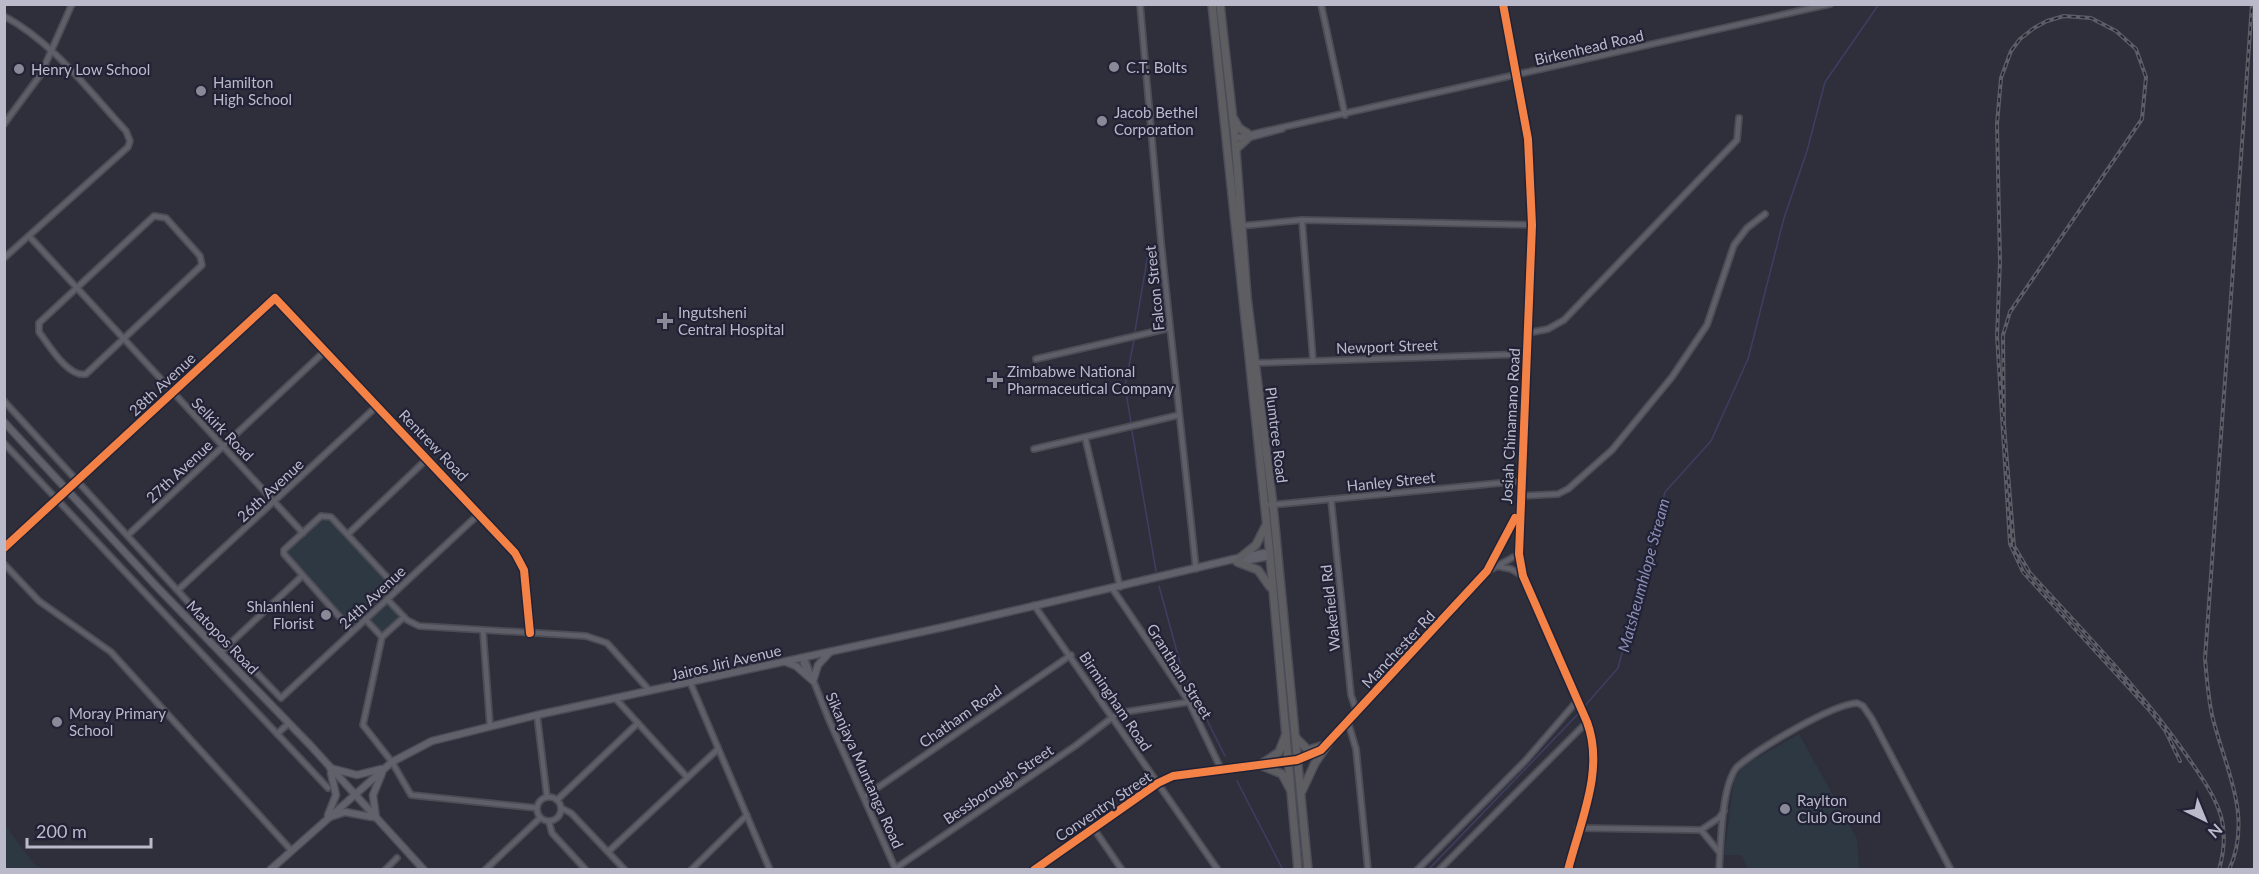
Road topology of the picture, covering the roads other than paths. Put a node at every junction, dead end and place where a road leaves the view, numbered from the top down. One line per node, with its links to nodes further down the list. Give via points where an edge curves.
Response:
1 (72, 4): 9 (street)
2 (1140, 4): 28 (street, Falcon Street)
3 (1212, 4): 15 (highway, Plumtree Road)
4 (1220, 4): 12 (highway, Plumtree Road)
5 (1321, 4): 11 (street)
6 (1503, 4): 10 (street, Josiah Chinamano Road)
7 (1830, 4): 10 (street, Birkenhead Road)
8 (4, 16): 9 (street)
9 (53, 50): 14 (street, via 36,82); 24 (street, via 130,139 128,147)
10 (1518, 75): 11 (street, Birkenhead Road); 22 (street, Josiah Chinamano Road, via 1528,139)
11 (1345, 115): 16 (street, Birkenhead Road)
12 (1233, 117): 16 (highway); 17 (highway, Plumtree Road)
13 (1739, 118): 29 (street, via 1737,140 1564,320 1548,329)
14 (4, 124)
15 (1224, 126): 17 (highway); 19 (highway, Plumtree Road)
16 (1248, 135): 17 (street, Birkenhead Road); 18 (highway)
17 (1235, 138): 18 (highway, Plumtree Road); 19 (highway)
18 (1236, 149): 23 (highway, Plumtree Road)
19 (1227, 153): 23 (highway, Plumtree Road)
20 (1765, 214): 49 (street, via 1734,244 1707,325 1632,427 1568,489 1558,494)
21 (1302, 220): 22 (street); 23 (street); 34 (street)
22 (1532, 225): 29 (street, Josiah Chinamano Road)
23 (1239, 226): 35 (highway, Plumtree Road)
24 (29, 236): 25 (street); 26 (street, Selkirk Road)
25 (4, 258)
26 (75, 287): 30 (street, Selkirk Road); 30 (street, via 41,320 38,330 71,370 78,375 86,374); 30 (street, via 154,216 163,216 200,256 200,268)
27 (275, 298): 31 (street, Rentrew Road); 36 (street, 28th Avenue)
28 (1170, 328): 33 (street); 39 (street, Falcon Street)
29 (1528, 333): 32 (street, Josiah Chinamano Road)
30 (123, 340): 36 (street, Selkirk Road)
31 (325, 351): 38 (street, Rentrew Road); 43 (street, 27th Avenue)
32 (1527, 354): 34 (street, Newport Street); 47 (street, Josiah Chinamano Road)
33 (1036, 359)
34 (1313, 360): 35 (street, Newport Street)
35 (1251, 363): 53 (highway, Plumtree Road)
36 (172, 393): 43 (street, Selkirk Road); 46 (street, 28th Avenue)
37 (4, 401): 46 (street)
38 (377, 406): 45 (street, Rentrew Road); 52 (street, 26th Avenue)
39 (1179, 415): 41 (street); 68 (street, Falcon Street)
40 (4, 422): 48 (main road, Matopos Road)
41 (1085, 437): 44 (street); 72 (street)
42 (4, 443): 51 (street)
43 (223, 446): 52 (street, Selkirk Road); 59 (street, 27th Avenue)
44 (1034, 448)
45 (427, 459): 54 (street, Rentrew Road); 58 (street)
46 (79, 480): 48 (street, 28th Avenue); 59 (street)
47 (1521, 481): 49 (street, Josiah Chinamano Road); 50 (street, Hanley Street)
48 (68, 491): 51 (street, 28th Avenue); 86 (main road, Matopos Road)
49 (1520, 496): 55 (street, Josiah Chinamano Road)
50 (1331, 499): 53 (street, Hanley Street); 96 (street, Wakefield Rd, via 1351,695)
51 (57, 500): 61 (street, 28th Avenue); 105 (street)
52 (274, 502): 57 (street, Selkirk Road); 74 (street, 26th Avenue)
53 (1269, 506): 56 (highway, Plumtree Road); 60 (highway, Plumtree Road)
54 (480, 513): 73 (street, 24th Avenue); 82 (street, Rentrew Road, via 522,564)
55 (1518, 513): 62 (street, Josiah Chinamano Road); 69 (street)
56 (1266, 521): 63 (highway, Plumtree Road); 64 (highway, via 1256,545)
57 (303, 533): 58 (street, via 323,515 331,517); 71 (street, via 284,553)
58 (348, 534): 73 (street)
59 (129, 535): 74 (street)
60 (1276, 542): 63 (highway); 67 (highway, Plumtree Road)
61 (5, 545)
62 (1518, 554): 66 (street); 70 (street, Josiah Chinamano Road)
63 (1270, 556): 64 (main road, via 1264,553); 67 (highway); 75 (highway, Plumtree Road)
64 (1239, 560): 68 (main road, Jairos Jiri Avenue); 75 (highway, via 1257,570)
65 (4, 564): 135 (street, via 39,601 111,652)
66 (1496, 566): 69 (street); 70 (street)
67 (1278, 567): 106 (highway, Plumtree Road)
68 (1196, 569): 72 (main road, Jairos Jiri Avenue)
69 (1487, 572): 96 (street, Manchester Rd)
70 (1522, 576): 95 (street, Josiah Chinamano Road)
71 (302, 577): 80 (street); 84 (street)
72 (1116, 587): 77 (main road, Jairos Jiri Avenue); 94 (street, Grantham Street)
73 (398, 589): 76 (street, 24th Avenue)
74 (178, 590): 84 (street)
75 (1273, 592): 104 (highway, Plumtree Road)
76 (387, 599): 78 (street); 79 (street, 24th Avenue)
77 (1034, 605): 85 (main road, Jairos Jiri Avenue); 87 (street, Birmingham Road)
78 (404, 617): 81 (street, via 419,626); 83 (street)
79 (365, 619): 80 (street, 24th Avenue); 83 (street)
80 (352, 631): 84 (street, 24th Avenue, via 281,698)
81 (483, 631): 82 (street); 103 (street)
82 (530, 633): 92 (street, via 601,640)
83 (382, 637): 110 (street, via 363,725)
84 (229, 644): 86 (street)
85 (832, 650): 88 (main road, Jairos Jiri Avenue); 90 (main road, via 818,665)
86 (221, 652): 101 (main road, Matopos Road)
87 (1071, 655): 98 (street, Birmingham Road); 122 (street, Chatham Road)
88 (804, 657): 89 (main road, Jairos Jiri Avenue); 90 (street, Sikanjaya Muntanga Road)
89 (782, 661): 90 (main road, via 796,666); 91 (main road, Jairos Jiri Avenue)
90 (813, 681): 122 (street, Sikanjaya Muntanga Road)
91 (690, 682): 92 (main road, Jairos Jiri Avenue); 108 (street)
92 (650, 691): 93 (main road, Jairos Jiri Avenue)
93 (615, 698): 97 (main road, Jairos Jiri Avenue); 102 (street)
94 (1189, 702): 98 (street); 114 (street, Grantham Street)
95 (1578, 702): 100 (street, Josiah Chinamano Road); 154 (street)
96 (1357, 713): 99 (street, Manchester Rd)
97 (537, 715): 103 (main road, Jairos Jiri Avenue); 121 (street)
98 (1112, 717): 116 (street, Birmingham Road); 140 (street, Bessborough Street)
99 (1348, 722): 107 (street, Manchester Rd); 153 (street, via 1356,749)
100 (1587, 722): 132 (street, Josiah Chinamano Road, via 1595,758); 155 (street)
101 (289, 723): 105 (street); 112 (main road, Matopos Road)
102 (638, 723): 115 (street); 123 (street)
103 (490, 726): 110 (main road, Jairos Jiri Avenue, via 432,741)
104 (1287, 731): 109 (highway, Plumtree Road); 111 (highway, via 1279,752)
105 (277, 734): 117 (street)
106 (1296, 738): 107 (highway, via 1308,750); 109 (highway, Plumtree Road)
107 (1328, 744): 109 (street, Manchester Rd); 120 (highway)
108 (717, 750): 115 (street); 127 (street)
109 (1294, 761): 111 (street, Conventry Street); 119 (highway, Plumtree Road); 120 (highway, Plumtree Road)
110 (392, 762): 113 (main road, Jairos Jiri Avenue); 124 (street, via 414,797)
111 (1260, 765): 114 (street, Conventry Street); 119 (highway, via 1282,774)
112 (329, 768): 113 (main road, via 357,775); 118 (main road, Matopos Road); 128 (main road, via 336,795)
113 (384, 768): 118 (main road, Jairos Jiri Avenue); 129 (main road, via 373,795)
114 (1221, 769): 116 (street, Conventry Street)
115 (687, 777): 136 (street)
116 (1158, 783): 133 (street, Conventry Street); 151 (street, Birmingham Road)
117 (328, 788)
118 (353, 794): 128 (main road, Jairos Jiri Avenue); 129 (main road, Matopos Road)
119 (1292, 794): 139 (highway, Plumtree Road)
120 (1300, 796): 152 (highway, Plumtree Road)
121 (547, 797): 123 (street); 124 (street, via 540,800)
122 (864, 797): 140 (street, Sikanjaya Muntanga Road)
123 (557, 800): 125 (street)
124 (537, 808): 130 (street)
125 (561, 808): 131 (street, via 558,818); 136 (street, via 571,813)
126 (1725, 808): 134 (street, via 1719,818); 137 (street); 158 (street, via 1731,776 1743,761 1840,707 1861,705)
127 (747, 815): 147 (street); 148 (street)
128 (327, 818): 129 (main road, via 345,812); 135 (main road, Jairos Jiri Avenue)
129 (376, 818): 143 (main road, Matopos Road)
130 (540, 818): 131 (street); 144 (street)
131 (549, 822): 145 (street, via 552,833)
132 (1578, 828): 134 (street); 156 (street, Josiah Chinamano Road)
133 (1094, 829): 149 (street, Conventry Street); 150 (street)
134 (1701, 830): 137 (street)
135 (291, 850): 141 (main road, Jairos Jiri Avenue)
136 (608, 852): 146 (street)
137 (1720, 853): 157 (street)
138 (397, 858): 142 (street)
139 (1299, 867)
140 (896, 869)
141 (270, 870)
142 (385, 870)
143 (424, 870)
144 (485, 870)
145 (586, 870)
146 (625, 870)
147 (691, 870)
148 (770, 870)
149 (1034, 870)
150 (1122, 870)
151 (1218, 870)
152 (1308, 870)
153 (1368, 870)
154 (1417, 870)
155 (1439, 870)
156 (1568, 870)
157 (1719, 870)
158 (1951, 870)

